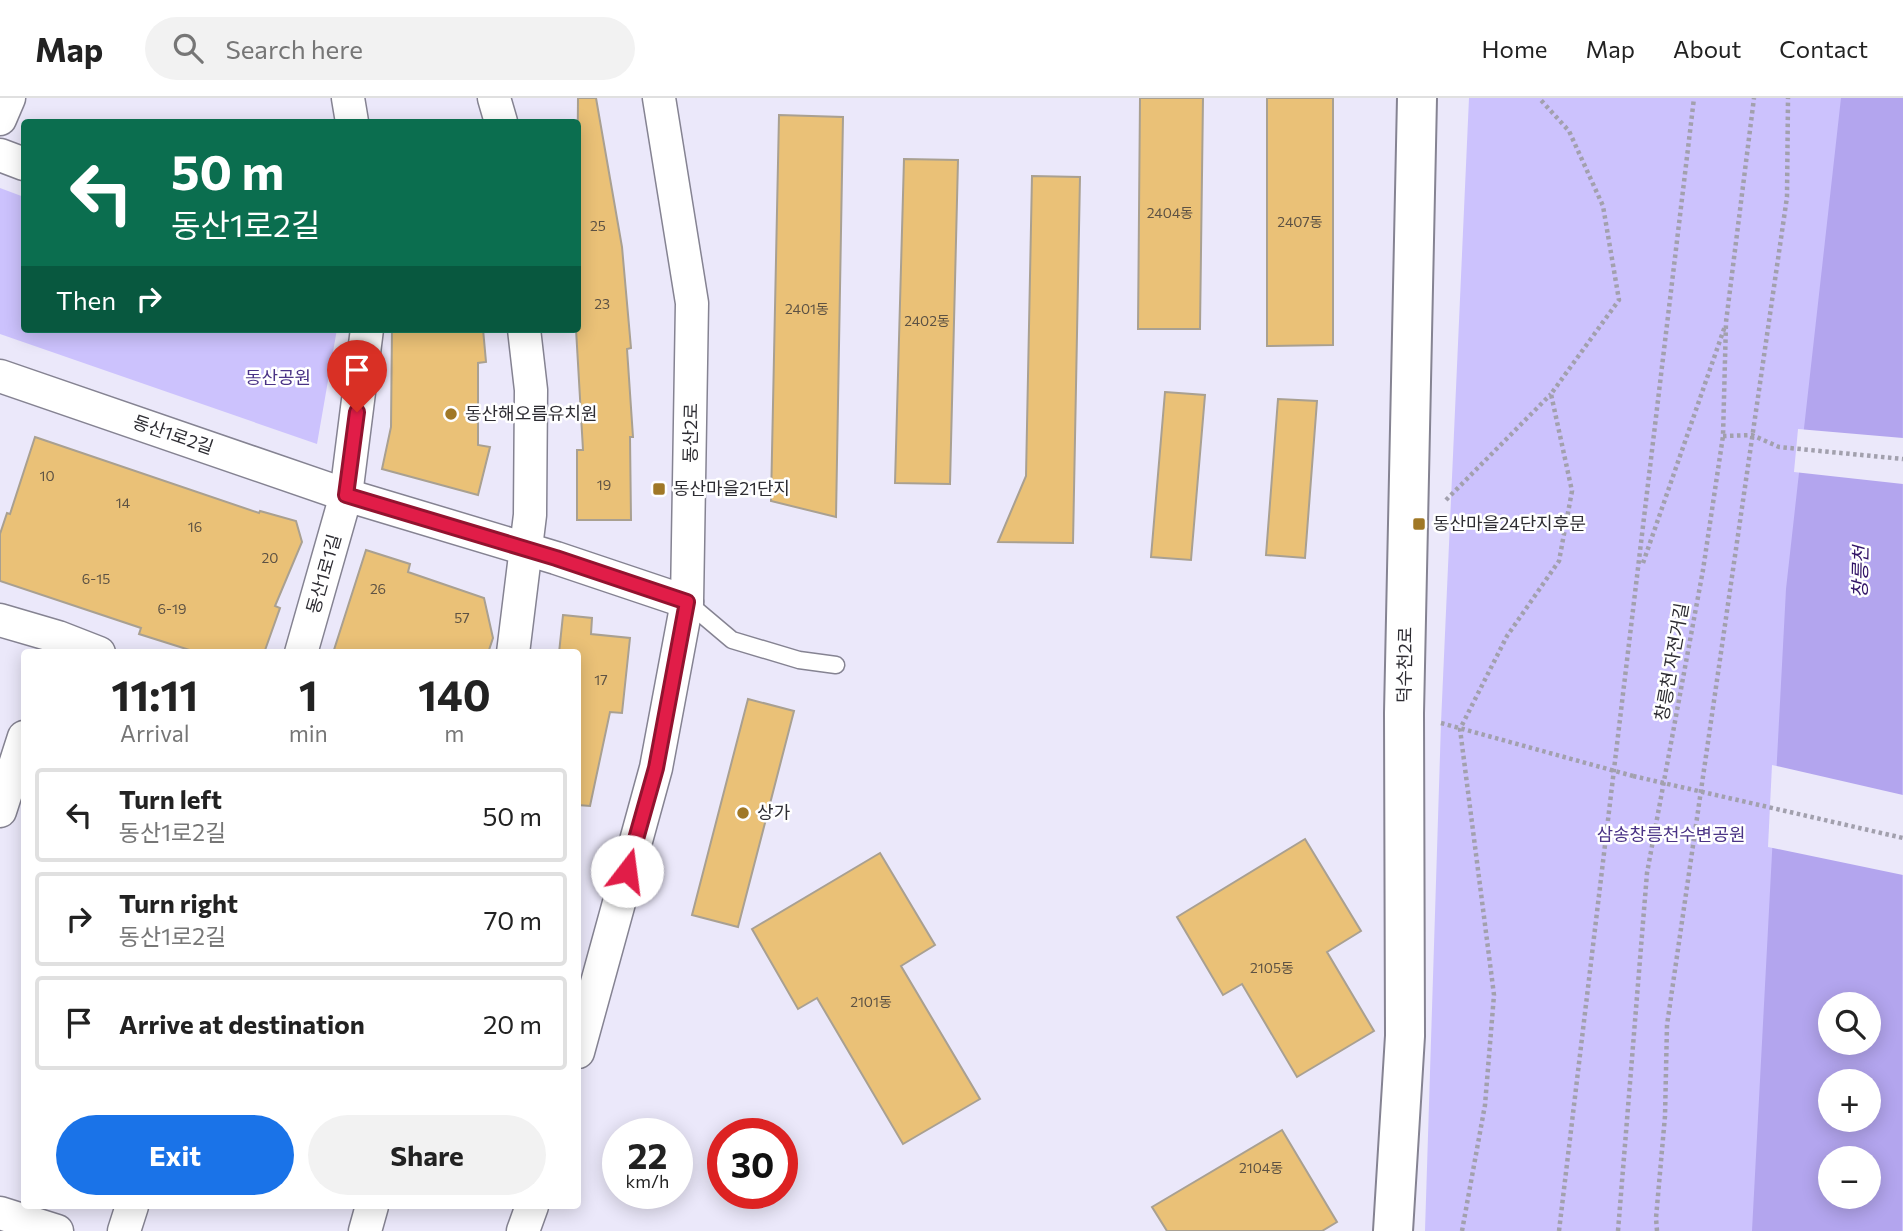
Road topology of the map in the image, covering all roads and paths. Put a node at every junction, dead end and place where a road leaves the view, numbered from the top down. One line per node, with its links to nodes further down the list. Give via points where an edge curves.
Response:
1 (9, 98): 10 (street)
2 (348, 98): 11 (street)
3 (494, 98): 12 (street)
4 (659, 98): 27 (street, 동산2로, via 692,303)
5 (1417, 98): 49 (street, 덕수천2로, via 1404,713 1405,1036)
6 (1539, 98): 19 (path, via 1569,131 1603,206 1619,300)
7 (1694, 98): 26 (path)
8 (1754, 98): 15 (path, 창릉천 자전거길)
9 (1788, 98): 20 (path, via 1787,197)
10 (0, 119)
11 (352, 119)
12 (500, 119)
13 (0, 155): 14 (street)
14 (21, 163)
15 (1726, 322): 21 (path, 창릉천 자전거길); 26 (path)
16 (366, 333): 23 (street)
17 (524, 333): 25 (street, via 531,390 530,515)
18 (0, 376): 23 (street, 동산1로2길)
19 (1552, 394): 24 (path); 35 (path, via 1572,491 1559,561 1507,636)
20 (1752, 435): 21 (path); 22 (path, via 1779,447); 53 (path, via 1667,1025)
21 (1723, 436): 52 (path, 창릉천 자전거길, via 1647,873)
22 (1903, 459)
23 (346, 495): 25 (street, 동산1로2길); 31 (street, 동산1로1길)
24 (1437, 508)
25 (524, 549): 27 (street, 동산1로2길); 32 (street)
26 (1640, 572): 37 (path)
27 (687, 602): 33 (lane, via 732,640 799,660); 40 (street, 동산2로, via 656,768)
28 (0, 620): 29 (street)
29 (55, 645): 30 (street)
30 (77, 649)
31 (302, 649)
32 (513, 649)
33 (836, 665)
34 (1429, 720): 35 (path)
35 (1460, 729): 37 (path); 50 (path, via 1493,995 1485,1105)
36 (21, 746): 38 (street)
37 (1613, 769): 39 (path, bridge); 51 (path)
38 (0, 811)
39 (1903, 838)
40 (581, 1041)
41 (131, 1209): 46 (street)
42 (371, 1209): 47 (street)
43 (531, 1209): 48 (street)
44 (0, 1213): 45 (street)
45 (57, 1231)
46 (124, 1231)
47 (365, 1231)
48 (523, 1231)
49 (1393, 1231)
50 (1462, 1231)
51 (1559, 1231)
52 (1618, 1231)
53 (1657, 1231)

